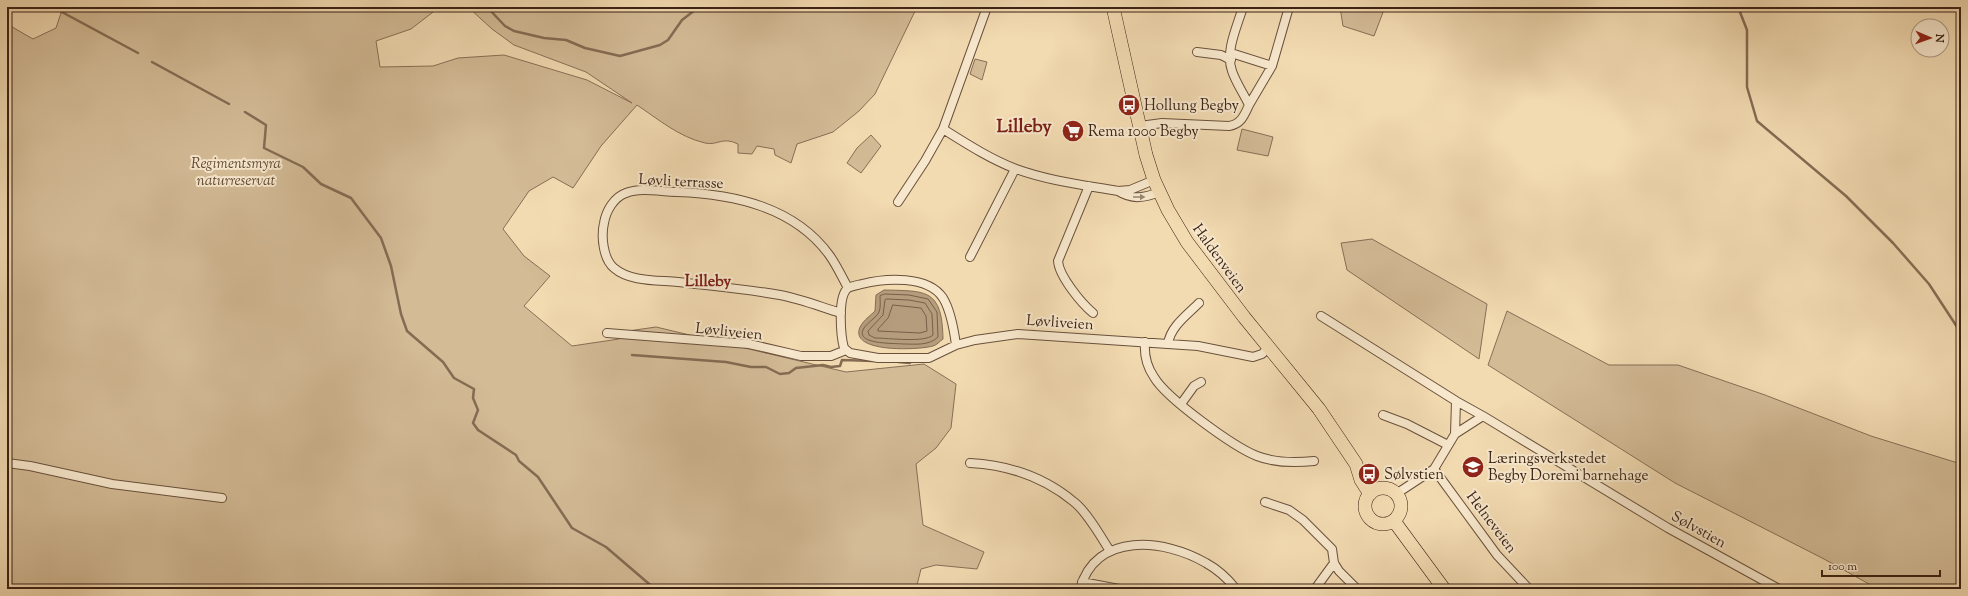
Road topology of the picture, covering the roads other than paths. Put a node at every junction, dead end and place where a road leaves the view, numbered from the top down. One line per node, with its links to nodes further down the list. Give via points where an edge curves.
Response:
1 (987, 7): 10 (street)
2 (1114, 7): 9 (main road, Haldenveien)
3 (1242, 7): 6 (street, via 1231,43)
4 (1289, 7): 7 (street)
5 (1197, 52): 6 (street)
6 (1231, 56): 7 (street); 8 (street, via 1232,72)
7 (1272, 66): 8 (street)
8 (1249, 105): 9 (street, via 1241,121 1236,125 1162,122)
9 (1140, 126): 13 (main road, Haldenveien)
10 (943, 129): 11 (street, via 982,153); 15 (street)
11 (1015, 169): 12 (street, via 1046,179); 16 (street)
12 (1089, 186): 14 (street); 20 (street, via 1058,260 1058,269)
13 (1157, 186): 14 (street); 14 (street, one-way to 13, via 1127,196 1148,196); 26 (main road, Haldenveien, via 1187,242)
14 (1118, 191)
15 (898, 202)
16 (970, 257)
17 (848, 288): 19 (street, via 843,297); 19 (street, Løvli terrasse, via 829,255 816,241 792,219 764,206 729,197 698,193 637,191 622,194 607,211 603,236 604,249 611,266 622,274 650,280 779,295); 25 (street, via 875,280 903,279 928,286 942,297 953,326)
18 (1199, 303): 24 (street, via 1169,335)
19 (841, 312): 27 (street, via 842,341)
20 (1093, 313)
21 (1321, 316): 29 (street, Sølvstien)
22 (608, 334): 27 (street, Løvliveien, via 749,344 801,356 831,356)
23 (1144, 342): 24 (street, Løvliveien); 25 (street, Løvliveien, via 1018,334); 30 (street, via 1146,358 1154,377 1164,391)
24 (1168, 344): 26 (street, Løvliveien, via 1212,348 1253,357 1262,354)
25 (956, 345): 27 (street, Løvliveien, via 929,358 878,358)
26 (1268, 348): 39 (main road, Haldenveien, via 1319,408 1356,464 1361,480)
27 (846, 350)
28 (1201, 382): 30 (street, via 1194,386)
29 (1456, 401): 32 (street, Sølvstien); 33 (street)
30 (1180, 404): 35 (street, via 1258,457 1278,462)
31 (1384, 415): 34 (street)
32 (1483, 416): 33 (street); 53 (street, Sølvstien, via 1668,528)
33 (1455, 434): 34 (street)
34 (1448, 445): 38 (street)
35 (1314, 461)
36 (7, 463): 41 (street, via 112,484)
37 (970, 463): 44 (street, via 991,464 1032,475 1056,489 1079,507)
38 (1434, 469): 40 (street); 52 (street, Helneveien, via 1497,555)
39 (1370, 494): 40 (main road, via 1384,488); 43 (main road, via 1365,507 1371,520 1382,525)
40 (1396, 494): 43 (main road, via 1401,505)
41 (222, 498)
42 (1264, 502): 45 (street, via 1289,510 1303,520 1332,549)
43 (1394, 521): 51 (main road)
44 (1110, 551): 46 (street, via 1094,563); 48 (street, via 1142,544 1172,549 1208,563)
45 (1334, 563): 49 (street); 50 (street)
46 (1081, 585): 47 (street)
47 (1119, 589)
48 (1236, 589)
49 (1315, 589)
50 (1357, 589)
51 (1444, 589)
52 (1529, 589)
53 (1779, 589)

